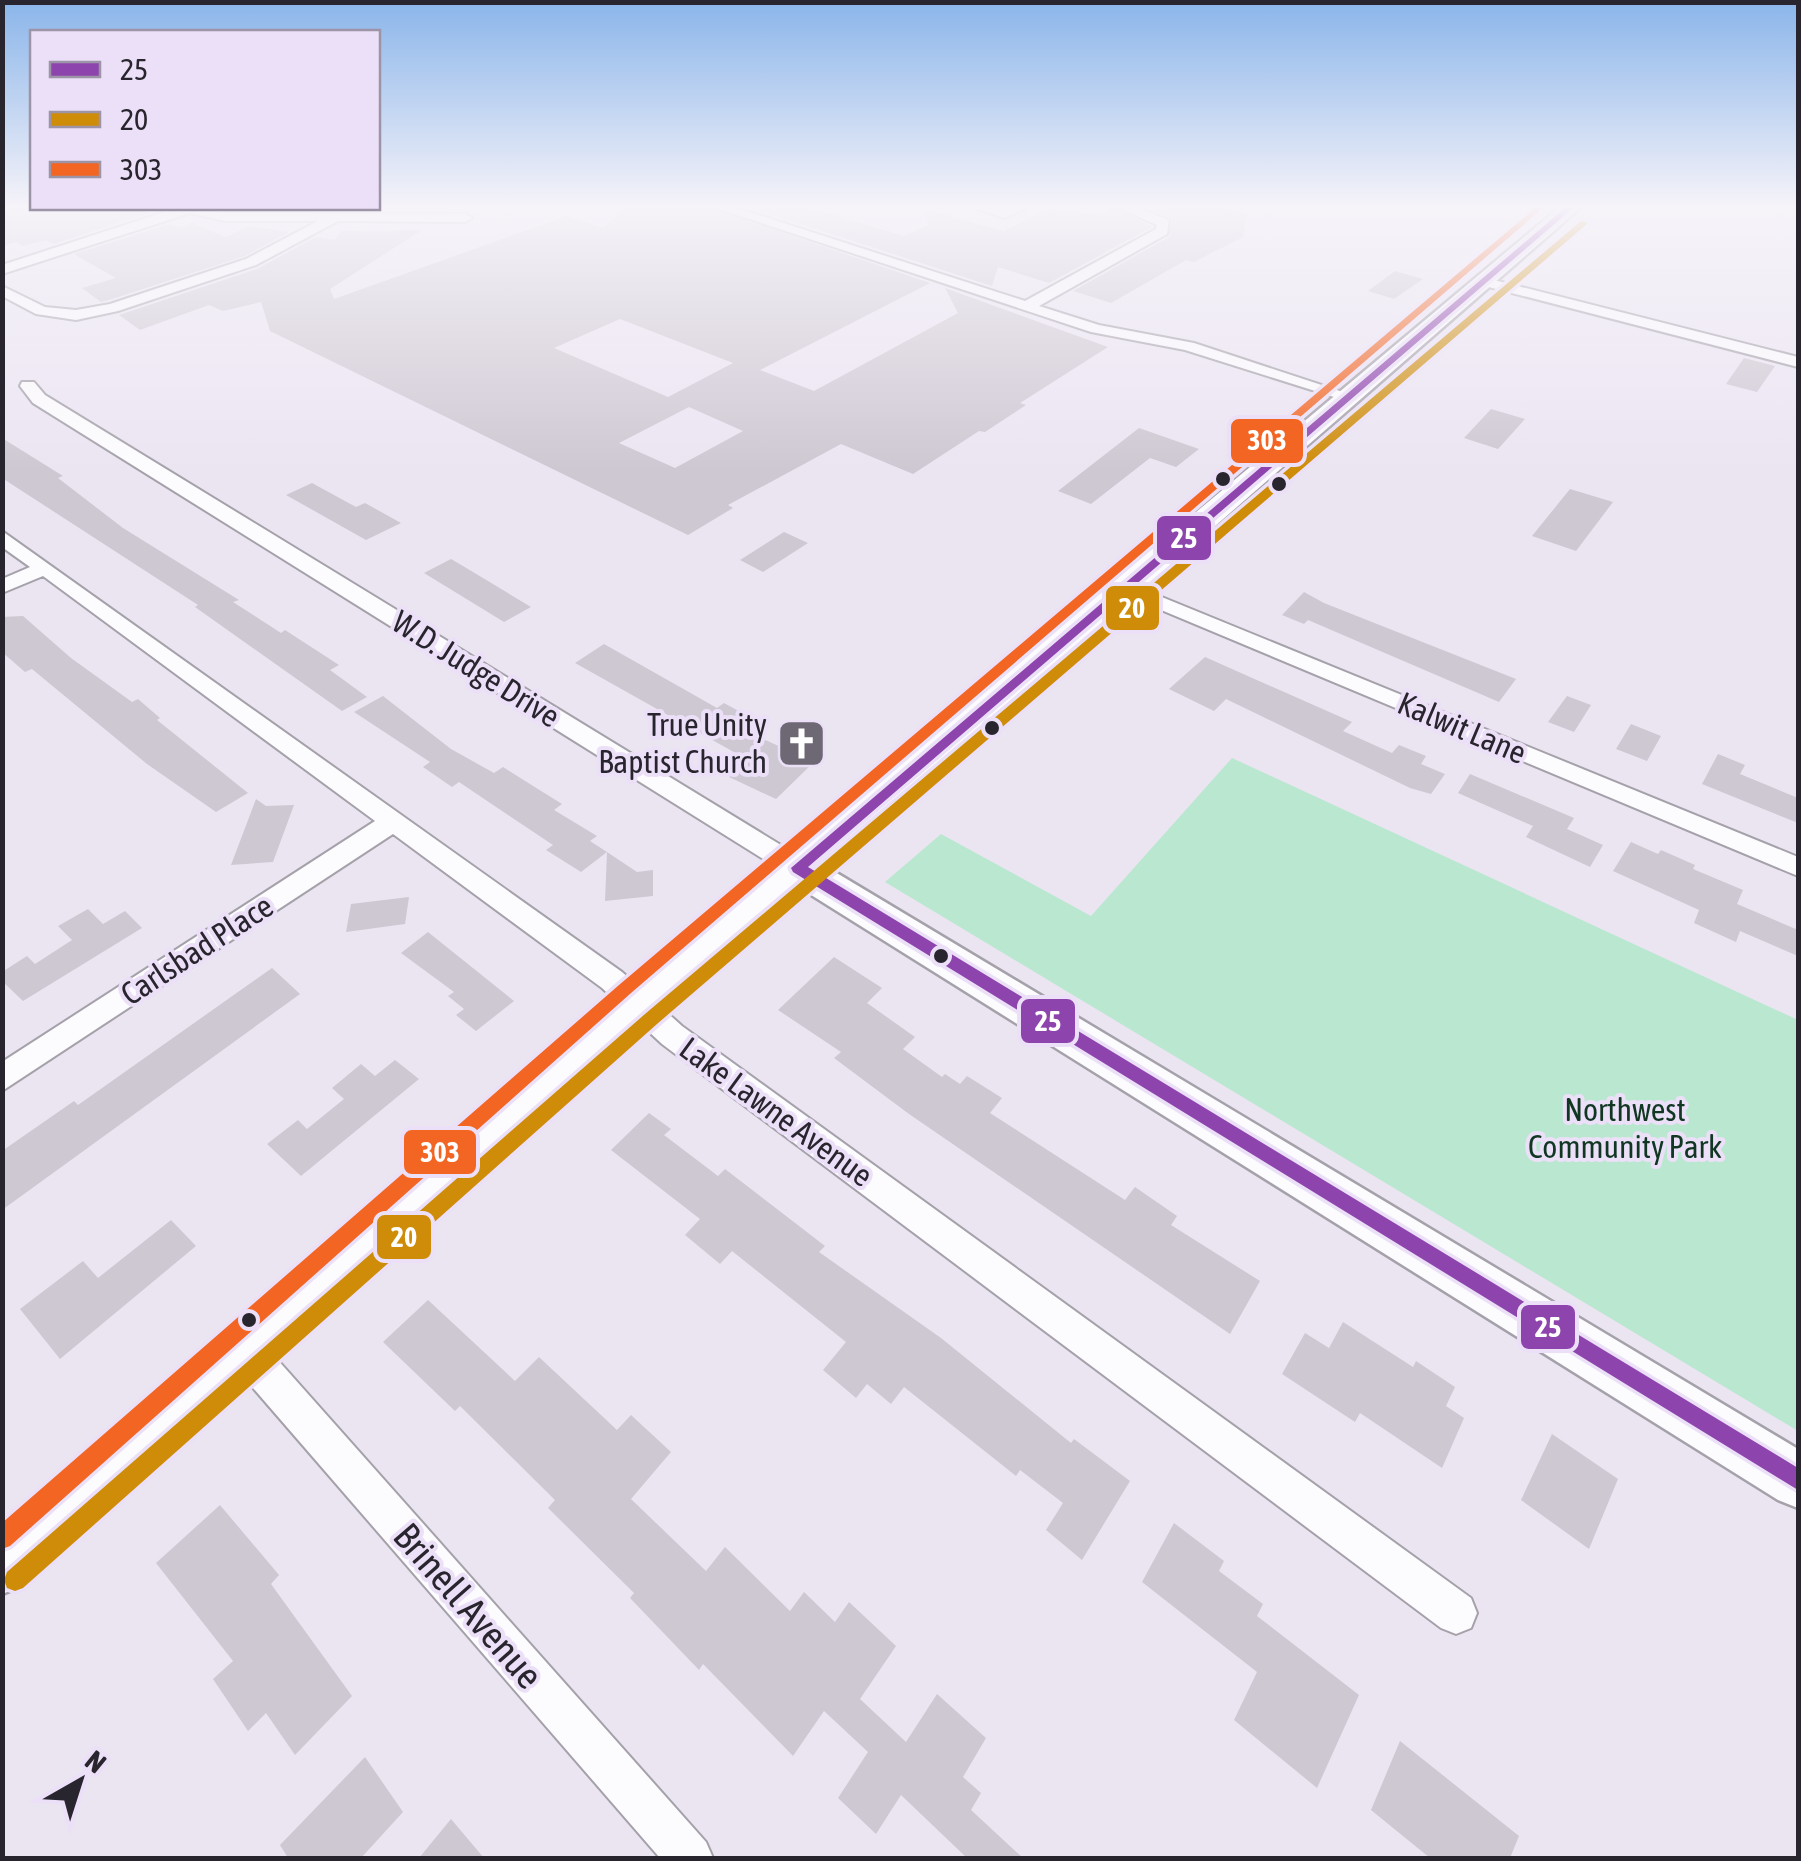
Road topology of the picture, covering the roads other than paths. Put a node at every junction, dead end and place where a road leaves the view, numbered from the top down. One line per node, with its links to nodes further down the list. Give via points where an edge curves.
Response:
1 (6, 295): 2 (street, via 41,311 76,315)
2 (152, 295)
3 (989, 295): 7 (street)
4 (1048, 295): 7 (street)
5 (1471, 295): 10 (street)
6 (1536, 295): 8 (street)
7 (1026, 307): 10 (street, via 1096,329 1188,346)
8 (1798, 362)
9 (28, 386): 17 (street, W.D. Judge Drive, via 38,399)
10 (1350, 397): 14 (street)
11 (2, 537): 12 (street, Lake Lawne Avenue)
12 (45, 568): 13 (street); 15 (street, Lake Lawne Avenue)
13 (2, 587)
14 (1125, 588): 16 (street, Kalwit Lane); 17 (street)
15 (392, 822): 18 (street, Lake Lawne Avenue); 19 (street, Carlsbad Place)
16 (1798, 867)
17 (798, 868): 18 (street); 21 (street, W.D. Judge Drive)
18 (638, 1004): 20 (street); 23 (street, Lake Lawne Avenue)
19 (2, 1078)
20 (247, 1353): 22 (street); 24 (street, Brinell Avenue)
21 (1798, 1480)
22 (2, 1565)
23 (1456, 1613)
24 (690, 1858)

